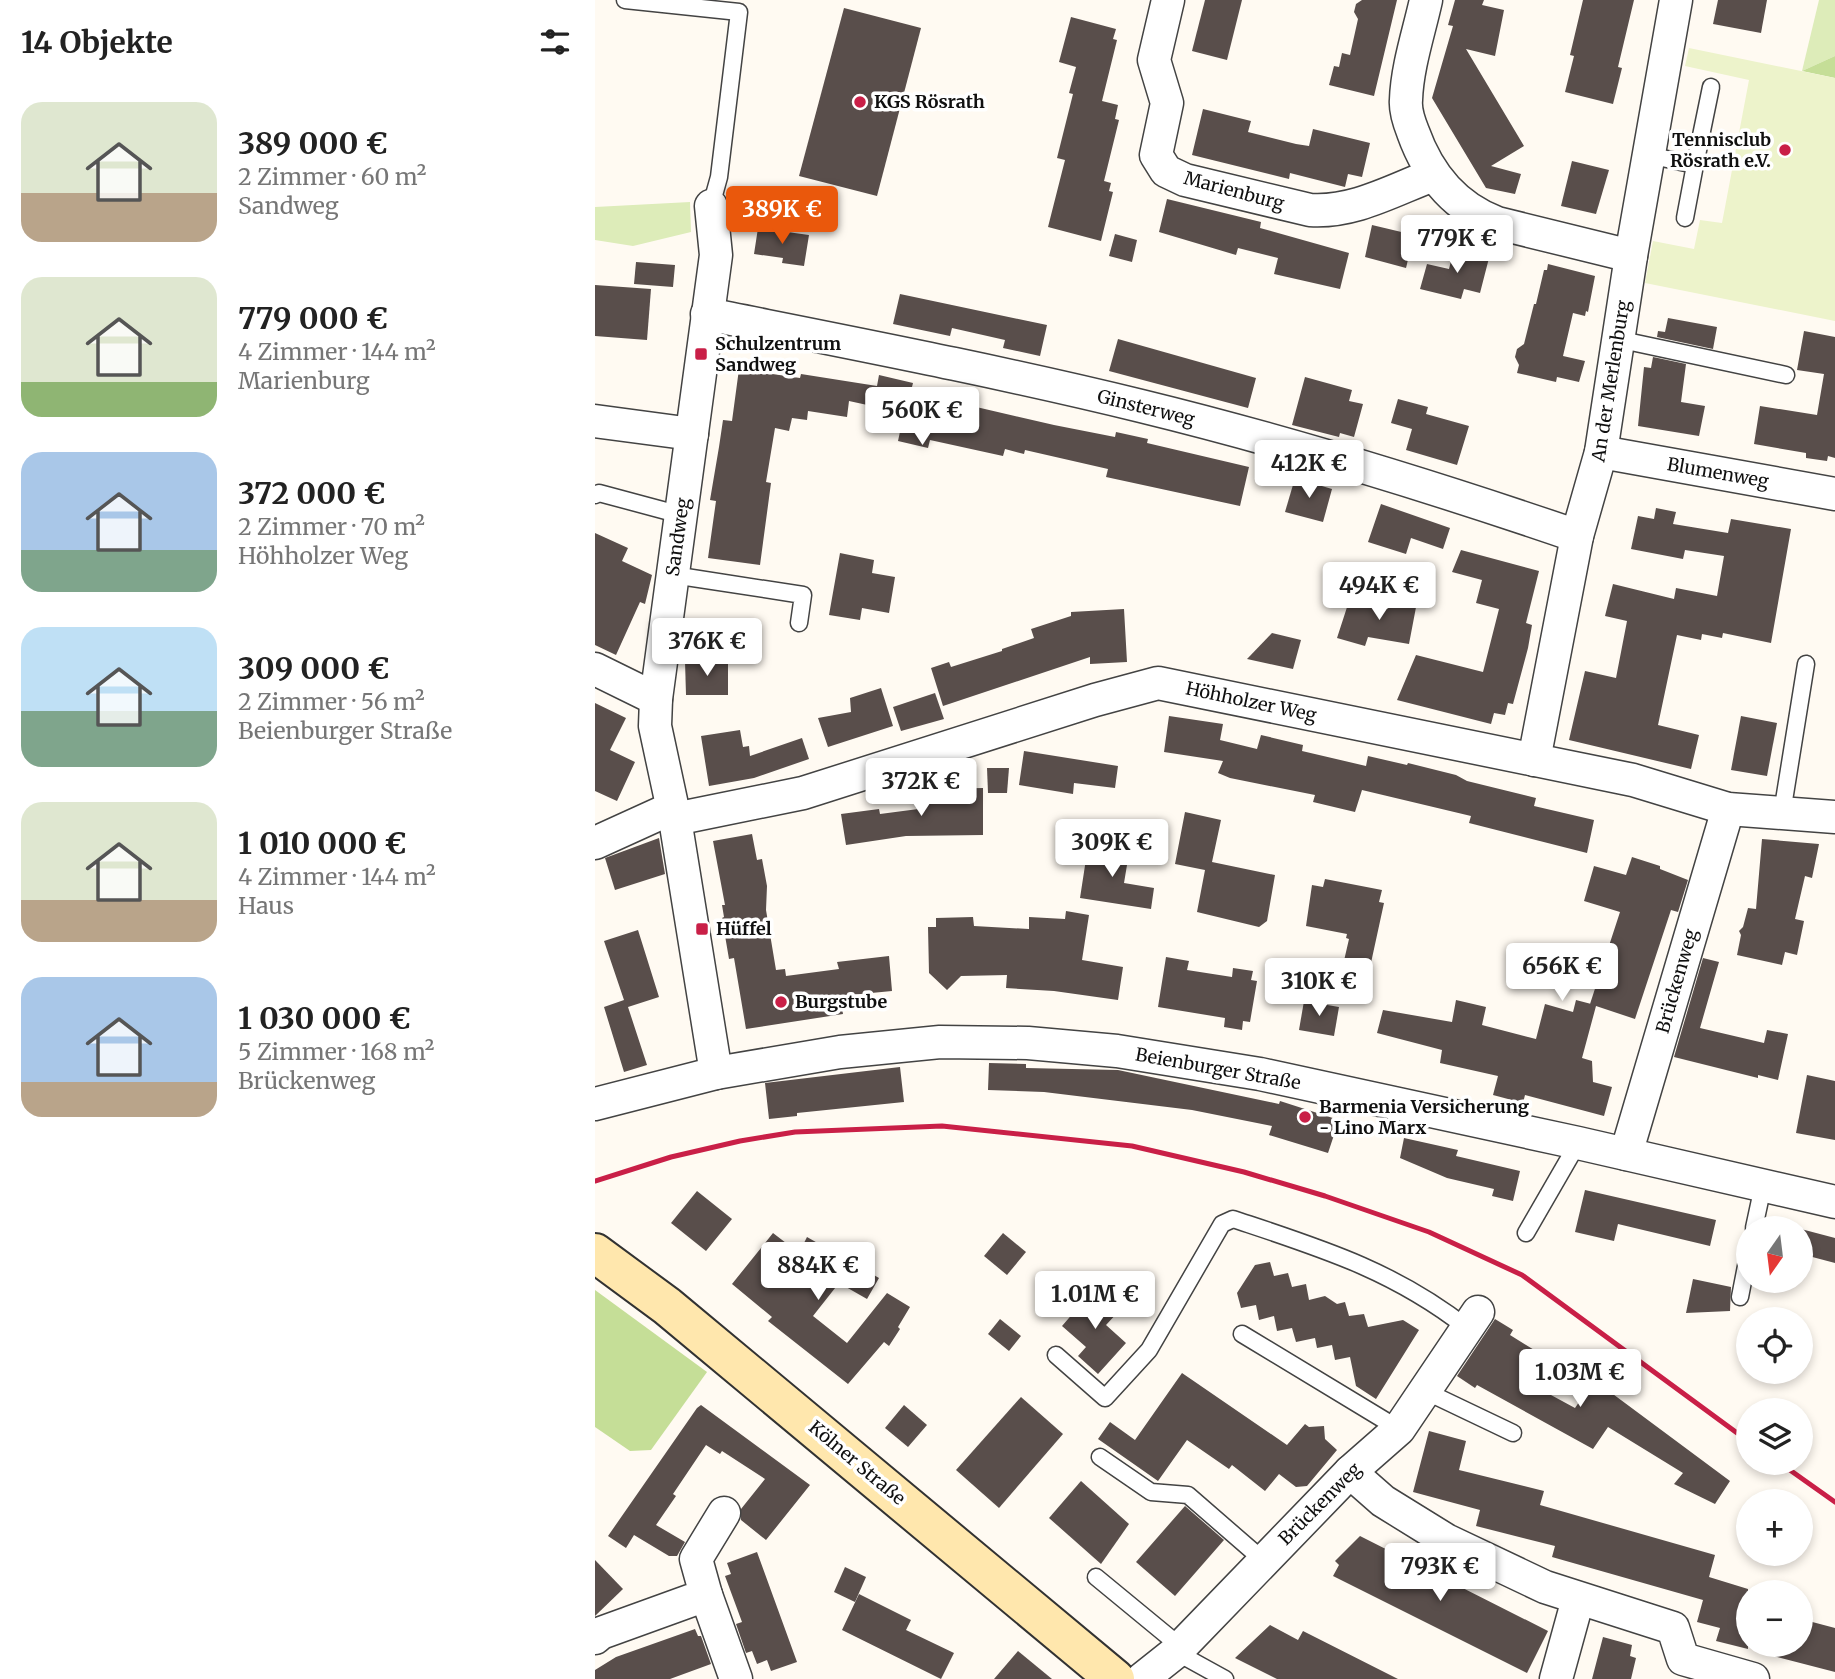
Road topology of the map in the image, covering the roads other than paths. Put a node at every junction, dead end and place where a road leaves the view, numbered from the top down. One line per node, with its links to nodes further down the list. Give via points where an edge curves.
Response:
1 (625, 0): 9 (lane, via 739,12 719,177)
2 (1168, 0): 8 (street, Marienburg, via 1154,60 1167,103 1156,155 1166,171 1198,183 1327,212 1367,202)
3 (1426, 0): 8 (street, via 1405,103)
4 (1676, 0): 6 (street, An der Merlenburg)
5 (1711, 87): 7 (lane)
6 (1648, 155): 7 (lane); 11 (street, An der Merlenburg)
7 (1695, 165): 10 (lane)
8 (1433, 175): 11 (street, via 1480,217)
9 (711, 206): 12 (street, Sandweg, via 716,255)
10 (1685, 218)
11 (1631, 256): 13 (street, An der Merlenburg)
12 (707, 314): 16 (street, Sandweg); 21 (street, Ginsterweg, via 959,364 1143,407 1325,456)
13 (1617, 340): 14 (lane); 17 (street, An der Merlenburg)
14 (1786, 375)
15 (595, 421): 16 (street)
16 (692, 433): 20 (street, Sandweg)
17 (1601, 452): 18 (street, Blumenweg); 21 (street, An der Merlenburg)
18 (1835, 494)
19 (595, 495): 20 (lane)
20 (681, 515): 22 (street, Sandweg)
21 (1577, 536): 27 (street, An der Merlenburg)
22 (673, 575): 23 (lane, via 803,595); 26 (street, Sandweg)
23 (799, 623)
24 (1806, 664): 30 (lane)
25 (595, 669): 26 (street)
26 (656, 699): 29 (street, Sandweg, via 655,726)
27 (1534, 760): 28 (street, Höhholzer Weg, via 1633,780); 29 (street, Höhholzer Weg, via 1158,682 803,793)
28 (1728, 809): 30 (street, Höhholzer Weg); 36 (street, Brückenweg)
29 (673, 813): 32 (street); 33 (street, Sandweg)
30 (1782, 813): 31 (street, Höhholzer Weg)
31 (1835, 817)
32 (595, 843)
33 (716, 1073): 34 (street, Beienburger Straße); 35 (street, Beienburger Straße, via 840,1052 940,1042 1028,1043 1117,1051 1261,1074)
34 (595, 1104)
35 (1578, 1143): 36 (street, Beienburger Straße); 40 (lane)
36 (1626, 1154): 37 (street, Beienburger Straße)
37 (1763, 1186): 38 (street, Beienburger Straße); 39 (lane)
38 (1835, 1202)
39 (1757, 1216)
40 (1526, 1233)
41 (595, 1252): 60 (main road, Kölner Straße, via 667,1306)
42 (1740, 1293): 43 (lane)
43 (1739, 1297)
44 (1473, 1320): 46 (lane, via 1328,1250 1233,1219 1223,1224 1149,1350 1105,1398); 47 (street, Brückenweg)
45 (1242, 1334): 48 (lane)
46 (1056, 1355)
47 (1425, 1391): 48 (street, Brückenweg); 49 (lane)
48 (1399, 1429): 51 (street, Brückenweg)
49 (1513, 1433)
50 (1100, 1457): 53 (lane, via 1150,1492 1188,1495)
51 (1350, 1472): 53 (street, Brückenweg); 56 (street, via 1383,1501 1446,1540)
52 (724, 1513): 55 (street, via 696,1559)
53 (1264, 1562): 58 (street, Brückenweg)
54 (1096, 1577): 58 (lane)
55 (706, 1595): 57 (street); 59 (street)
56 (1579, 1599): 63 (street); 64 (street, via 1673,1628 1683,1659)
57 (595, 1638)
58 (1179, 1649): 61 (street, Brückenweg); 62 (lane)
59 (736, 1679)
60 (1115, 1679)
61 (1142, 1679)
62 (1225, 1679)
63 (1556, 1679)
64 (1753, 1679)

